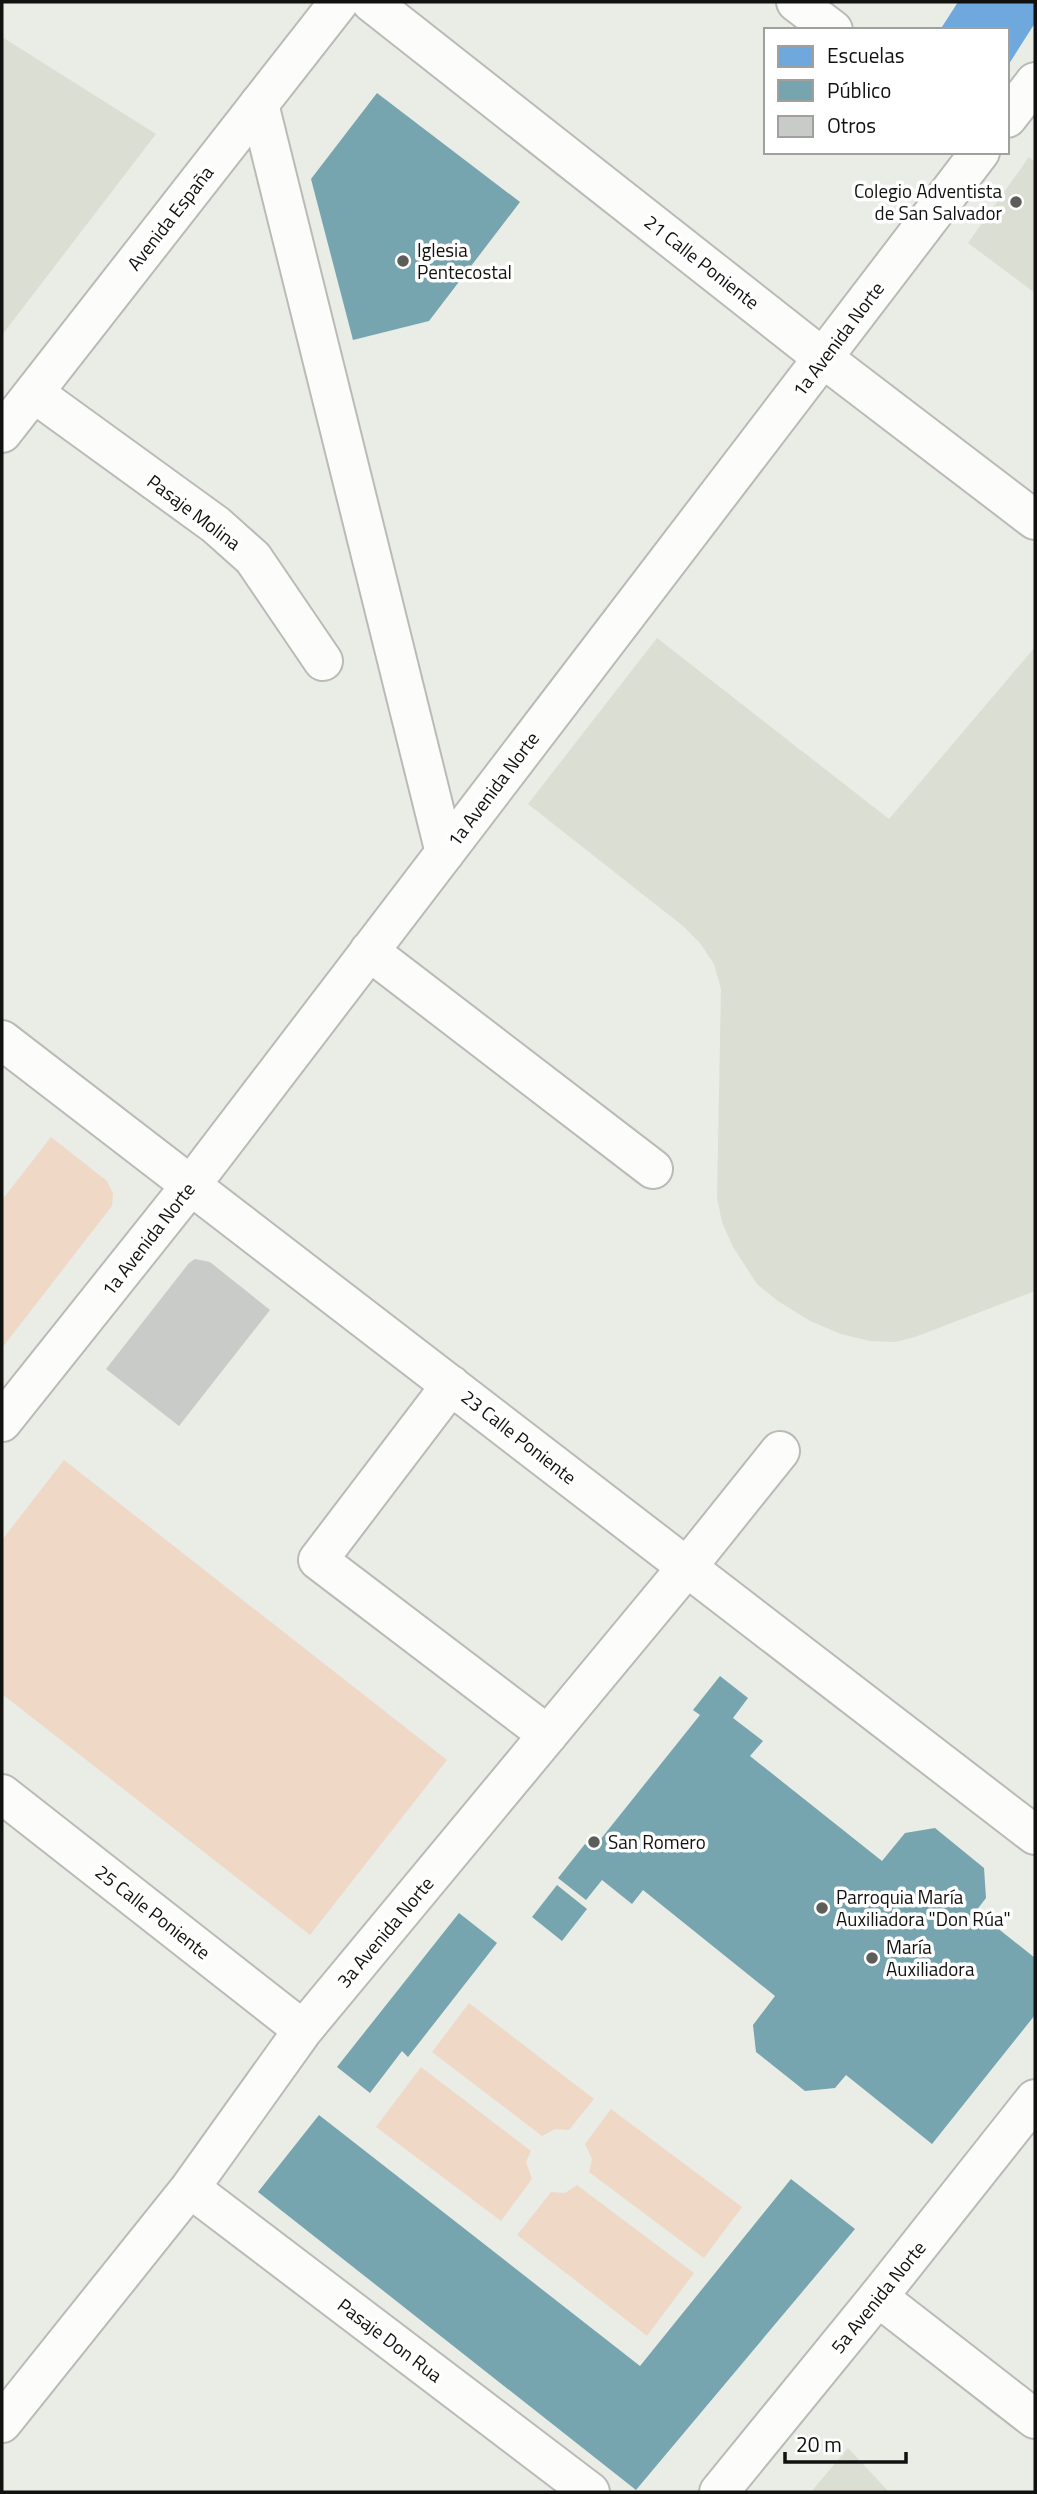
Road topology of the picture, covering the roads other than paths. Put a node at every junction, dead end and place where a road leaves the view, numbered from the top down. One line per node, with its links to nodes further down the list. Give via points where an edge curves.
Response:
1 (339, 2): 6 (street, Avenida España)
2 (371, 2): 9 (street, 21 Calle Poniente)
3 (796, 2): 4 (street)
4 (830, 28)
5 (1035, 82): 7 (street)
6 (259, 104): 10 (street, Avenida España); 14 (street)
7 (1009, 115)
8 (978, 154): 9 (street, 1a Avenida Norte)
9 (823, 358): 12 (street, 21 Calle Poniente); 14 (street, 1a Avenida Norte)
10 (34, 393): 11 (street, Avenida España); 13 (street, Pasaje Molina, via 216,525 253,558)
11 (2, 433)
12 (1035, 520)
13 (323, 661)
14 (445, 853): 15 (street, 1a Avenida Norte)
15 (369, 951): 17 (street); 18 (street, 1a Avenida Norte)
16 (2, 1040): 18 (street, 23 Calle Poniente)
17 (653, 1170)
18 (191, 1185): 19 (street, 23 Calle Poniente); 20 (street, 1a Avenida Norte)
19 (451, 1385): 22 (street, 23 Calle Poniente); 23 (street, via 317,1560)
20 (2, 1422)
21 (780, 1451): 22 (street, 3a Avenida Norte)
22 (687, 1567): 23 (street, 3a Avenida Norte); 25 (street, 23 Calle Poniente)
23 (548, 1735): 26 (street, 3a Avenida Norte)
24 (2, 1794): 26 (street, 25 Calle Poniente)
25 (1035, 1835)
26 (303, 2030): 28 (street, 3a Avenida Norte)
27 (1035, 2099): 29 (street, 5a Avenida Norte)
28 (190, 2188): 31 (street, 3a Avenida Norte); 32 (street, Pasaje Don Rua)
29 (878, 2297): 30 (street); 33 (street, 5a Avenida Norte)
30 (1035, 2420)
31 (2, 2423)
32 (590, 2492)
33 (719, 2492)

